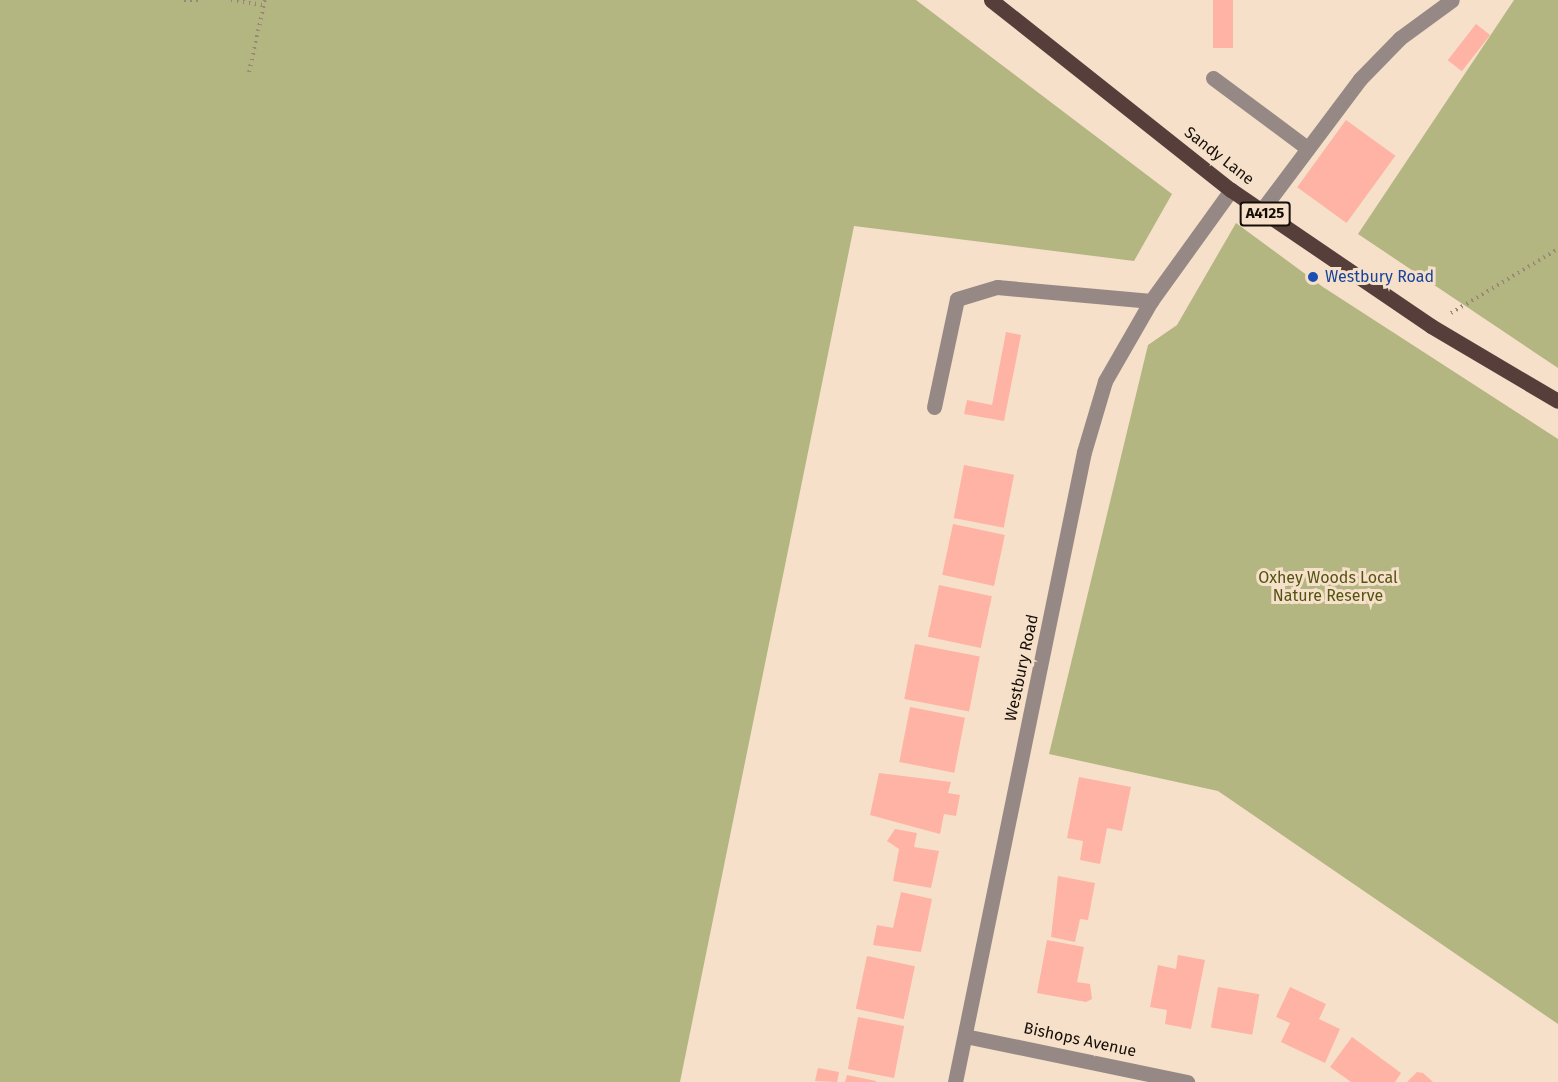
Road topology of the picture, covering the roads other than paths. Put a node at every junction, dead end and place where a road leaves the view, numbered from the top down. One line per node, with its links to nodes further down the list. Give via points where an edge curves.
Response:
1 (991, 0): 5 (main road, Sandy Lane / A4125)
2 (1452, 0): 4 (street, via 1400,38)
3 (1213, 78): 4 (street)
4 (1306, 147): 6 (street)
5 (1231, 190): 6 (main road, Sandy Lane / A4125); 7 (street, Westbury Road)
6 (1261, 211): 8 (main road, Sandy Lane / A4125, via 1431,326)
7 (1151, 302): 9 (street, via 997,287 957,299); 10 (street, Westbury Road, via 1106,381 1084,452)
8 (1558, 401)
9 (934, 407)
10 (965, 1036): 11 (street, Westbury Road); 12 (street, Bishops Avenue)
11 (955, 1082)
12 (1187, 1082)

